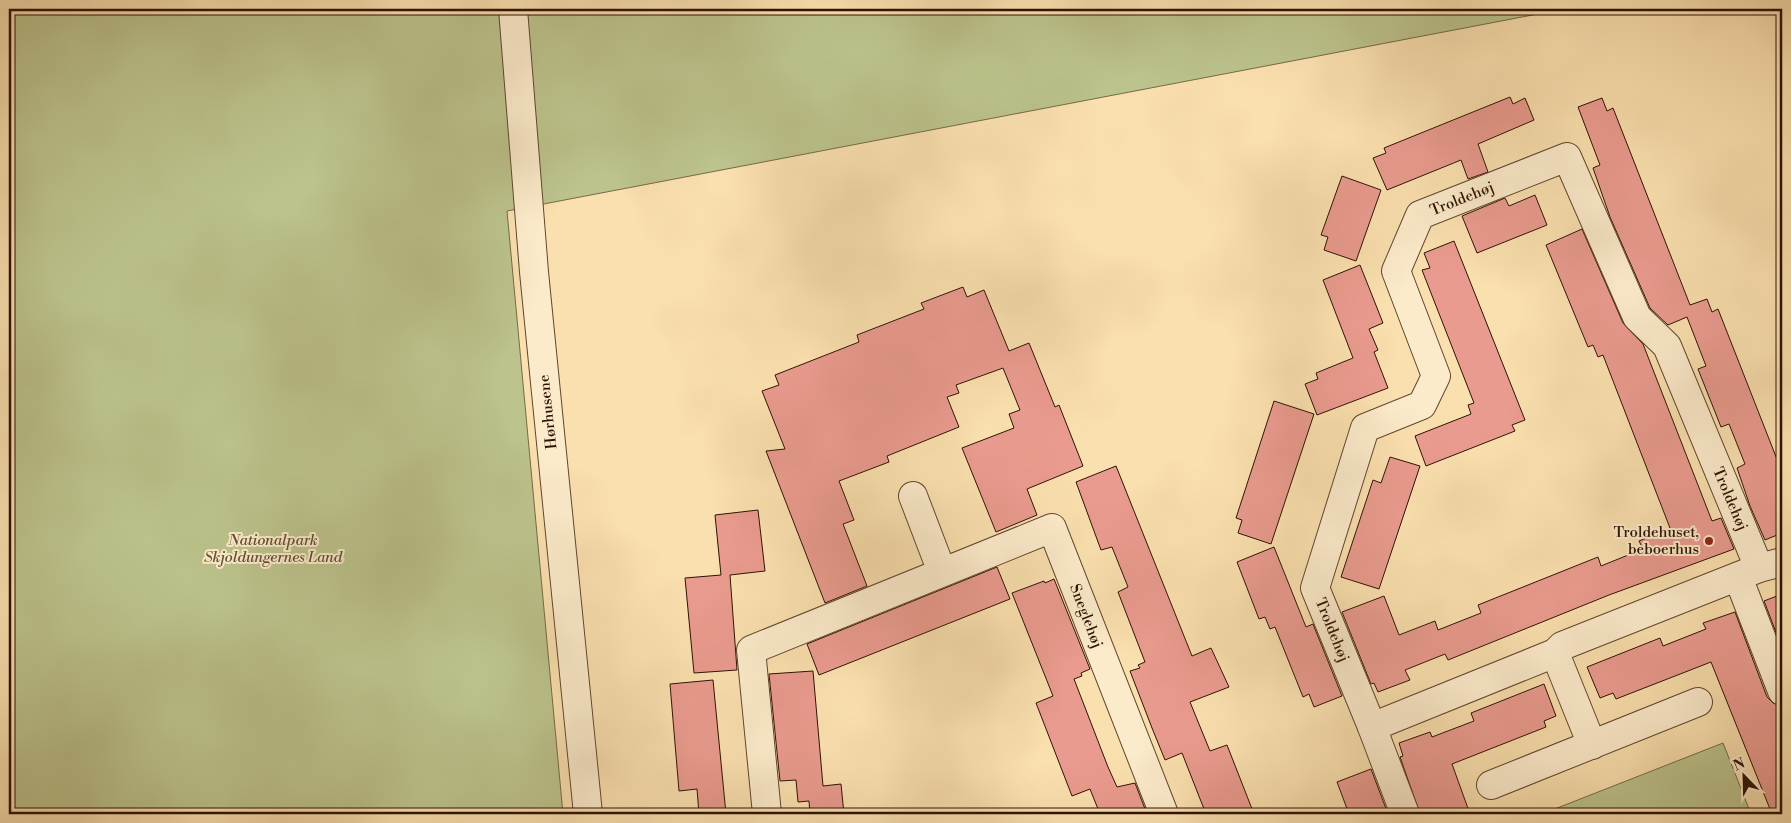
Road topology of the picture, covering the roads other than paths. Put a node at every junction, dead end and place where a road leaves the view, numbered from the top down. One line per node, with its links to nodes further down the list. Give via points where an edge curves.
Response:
1 (513, 9): 11 (street, Hørhusene, via 534,272)
2 (913, 496): 4 (street)
3 (1760, 569): 5 (street, via 1562,646); 6 (street, Troldehøj); 8 (street, Troldehøj, via 1667,346 1637,317 1567,157 1420,215 1396,271 1436,376 1422,405 1365,428 1315,588)
4 (942, 572): 12 (street, Sneglehøj, via 751,650); 13 (street, Sneglehøj, via 1052,528)
5 (1555, 653): 8 (street); 9 (street)
6 (1782, 691)
7 (1698, 702): 9 (street)
8 (1372, 727): 14 (street, Troldehøj)
9 (1592, 745): 10 (street)
10 (1491, 785)
11 (588, 814)
12 (767, 814)
13 (1164, 814)
14 (1405, 814)

